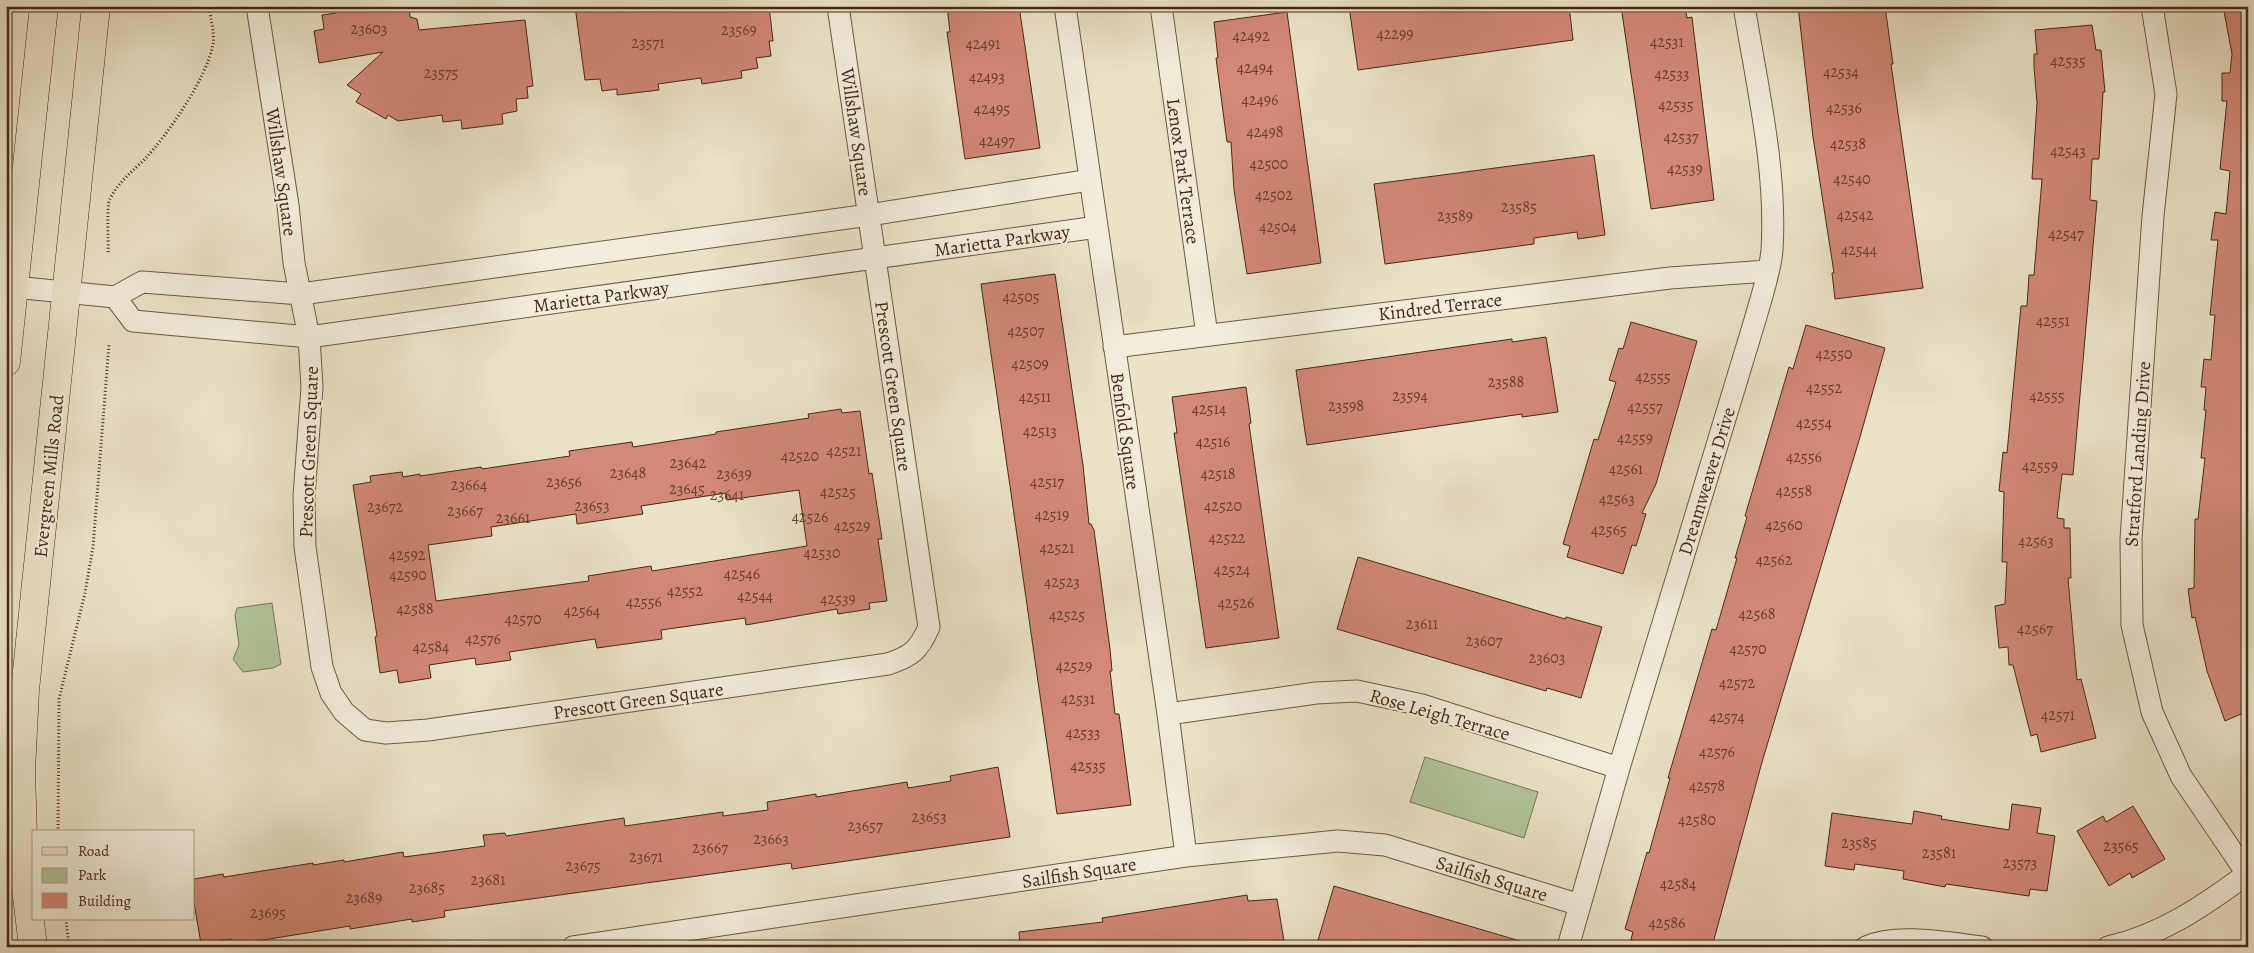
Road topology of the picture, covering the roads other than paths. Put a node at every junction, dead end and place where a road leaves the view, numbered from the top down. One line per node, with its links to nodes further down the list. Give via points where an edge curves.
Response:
1 (44, 6): 14 (main road)
2 (96, 6): 15 (main road, Evergreen Mills Road)
3 (257, 6): 16 (street, Willshaw Square)
4 (838, 6): 10 (street, Willshaw Square)
5 (1065, 6): 9 (street, Benfold Square)
6 (1161, 6): 18 (street, Lenox Park Terrace)
7 (1744, 6): 13 (street, Dreamweaver Drive, via 1773,208 1772,252)
8 (2152, 6): 25 (street, Stratford Landing Drive, via 2166,94 2153,216 2131,530 2132,625 2152,712 2181,776)
9 (1090, 180): 10 (street); 11 (street, Benfold Square)
10 (869, 215): 12 (street, Willshaw Square); 16 (street)
11 (1097, 227): 12 (street, Marietta Parkway); 20 (street, Benfold Square)
12 (875, 258): 19 (street, Marietta Parkway); 19 (street, Prescott Green Square, via 929,627 912,654 888,664 428,730 386,733 365,730 344,712 331,693 322,667 305,547 304,496 312,388)
13 (1767, 271): 18 (street, Kindred Terrace, via 1670,278); 23 (street, Dreamweaver Drive)
14 (14, 286): 15 (street); 21 (main road)
15 (67, 292): 17 (street); 28 (main road, Evergreen Mills Road, via 25,690 22,771 24,860)
16 (301, 294): 17 (street, via 142,282); 19 (street, Willshaw Square)
17 (115, 297): 19 (street, Marietta Parkway, via 133,321)
18 (1207, 335): 20 (street, Kindred Terrace)
19 (309, 337)
20 (1114, 347): 22 (street, Benfold Square)
21 (6, 362)
22 (1168, 714): 23 (street, Rose Leigh Terrace, via 1316,693 1357,691 1422,705); 24 (street, Benfold Square)
23 (1619, 768): 26 (street, Dreamweaver Drive)
24 (1186, 856): 26 (street, Sailfish Square, via 1330,841 1385,845); 27 (street, Sailfish Square)
25 (2248, 875): 33 (street, via 2188,915 2143,936)
26 (1580, 905): 30 (street, Dreamweaver Drive)
27 (678, 939): 29 (street, Sailfish Square)
28 (34, 947)
29 (573, 947)
30 (1568, 947)
31 (1866, 947): 32 (street, via 1898,940)
32 (1982, 947)
33 (2108, 947)

